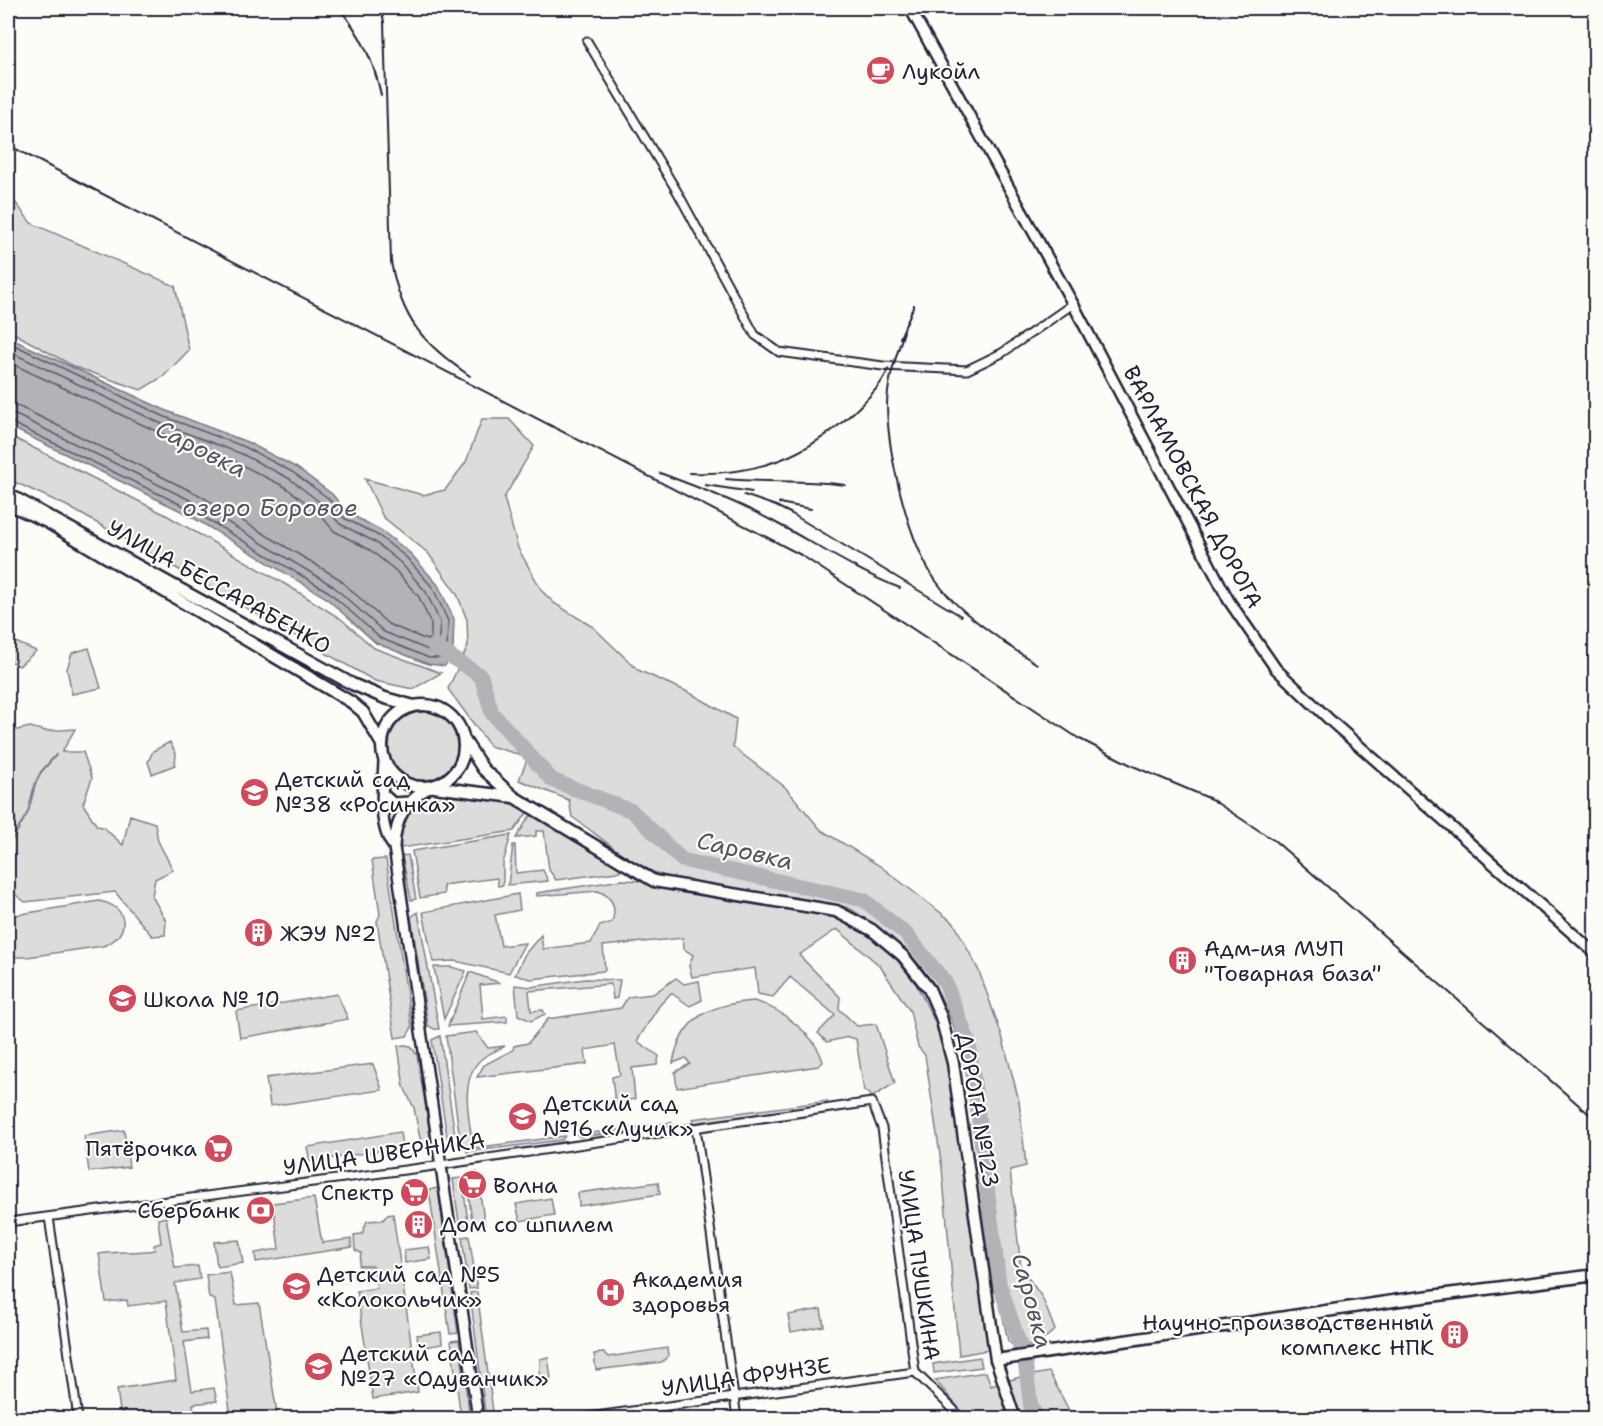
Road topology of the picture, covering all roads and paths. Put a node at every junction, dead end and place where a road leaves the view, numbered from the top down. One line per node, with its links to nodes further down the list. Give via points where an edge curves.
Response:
1 (910, 8): 3 (street, ВАРЛАМОВСКАЯ ДОРОГА)
2 (587, 40): 3 (street, via 678,193 755,335 779,352 884,366 967,370 1002,353)
3 (1073, 304): 16 (street, ВАРЛАМОВСКАЯ ДОРОГА, via 1229,601 1276,669)
4 (8, 494): 6 (main road, УЛИЦА БЕССАРАБЕНКО)
5 (8, 504): 6 (main road, УЛИЦА БЕССАРАБЕНКО)
6 (91, 543): 7 (main road, УЛИЦА БЕССАРАБЕНКО, via 352,684); 9 (main road, УЛИЦА БЕССАРАБЕНКО, via 351,702 363,712)
7 (414, 706): 8 (main road, via 442,710 456,722); 9 (main road, via 395,715)
8 (463, 738): 11 (main road, via 463,756 455,772); 13 (main road, ДОРОГА №123, via 483,770)
9 (381, 743): 10 (main road)
10 (384, 762): 11 (main road, via 402,783 415,788); 12 (street)
11 (431, 787): 13 (main road, ДОРОГА №123); 14 (street)
12 (383, 794): 14 (street, via 393,803); 15 (street, via 388,840)
13 (514, 797): 23 (main road, ДОРОГА №123, via 654,881 836,911 872,930 903,956 929,989 953,1063)
14 (409, 802): 15 (street, via 395,832)
15 (394, 847): 19 (street)
16 (1596, 954)
17 (872, 1102): 18 (street, УЛИЦА ШВЕРНИКА); 24 (street, УЛИЦА ПУШКИНА, via 882,1128)
18 (696, 1128): 19 (street, УЛИЦА ШВЕРНИКА); 25 (street)
19 (441, 1165): 20 (street, УЛИЦА ШВЕРНИКА); 27 (street)
20 (49, 1217): 21 (street, УЛИЦА ШВЕРНИКА); 26 (street)
21 (8, 1222)
22 (1596, 1275): 23 (main road)
23 (996, 1360): 31 (street, ДОРОГА №123)
24 (915, 1372): 25 (street, УЛИЦА ФРУНЗЕ); 30 (street, УЛИЦА ПУШКИНА, via 954,1410)
25 (734, 1397): 28 (street, УЛИЦА ФРУНЗЕ); 29 (street)
26 (78, 1419)
27 (478, 1419)
28 (581, 1419)
29 (737, 1419)
30 (957, 1419)
31 (1015, 1419)

